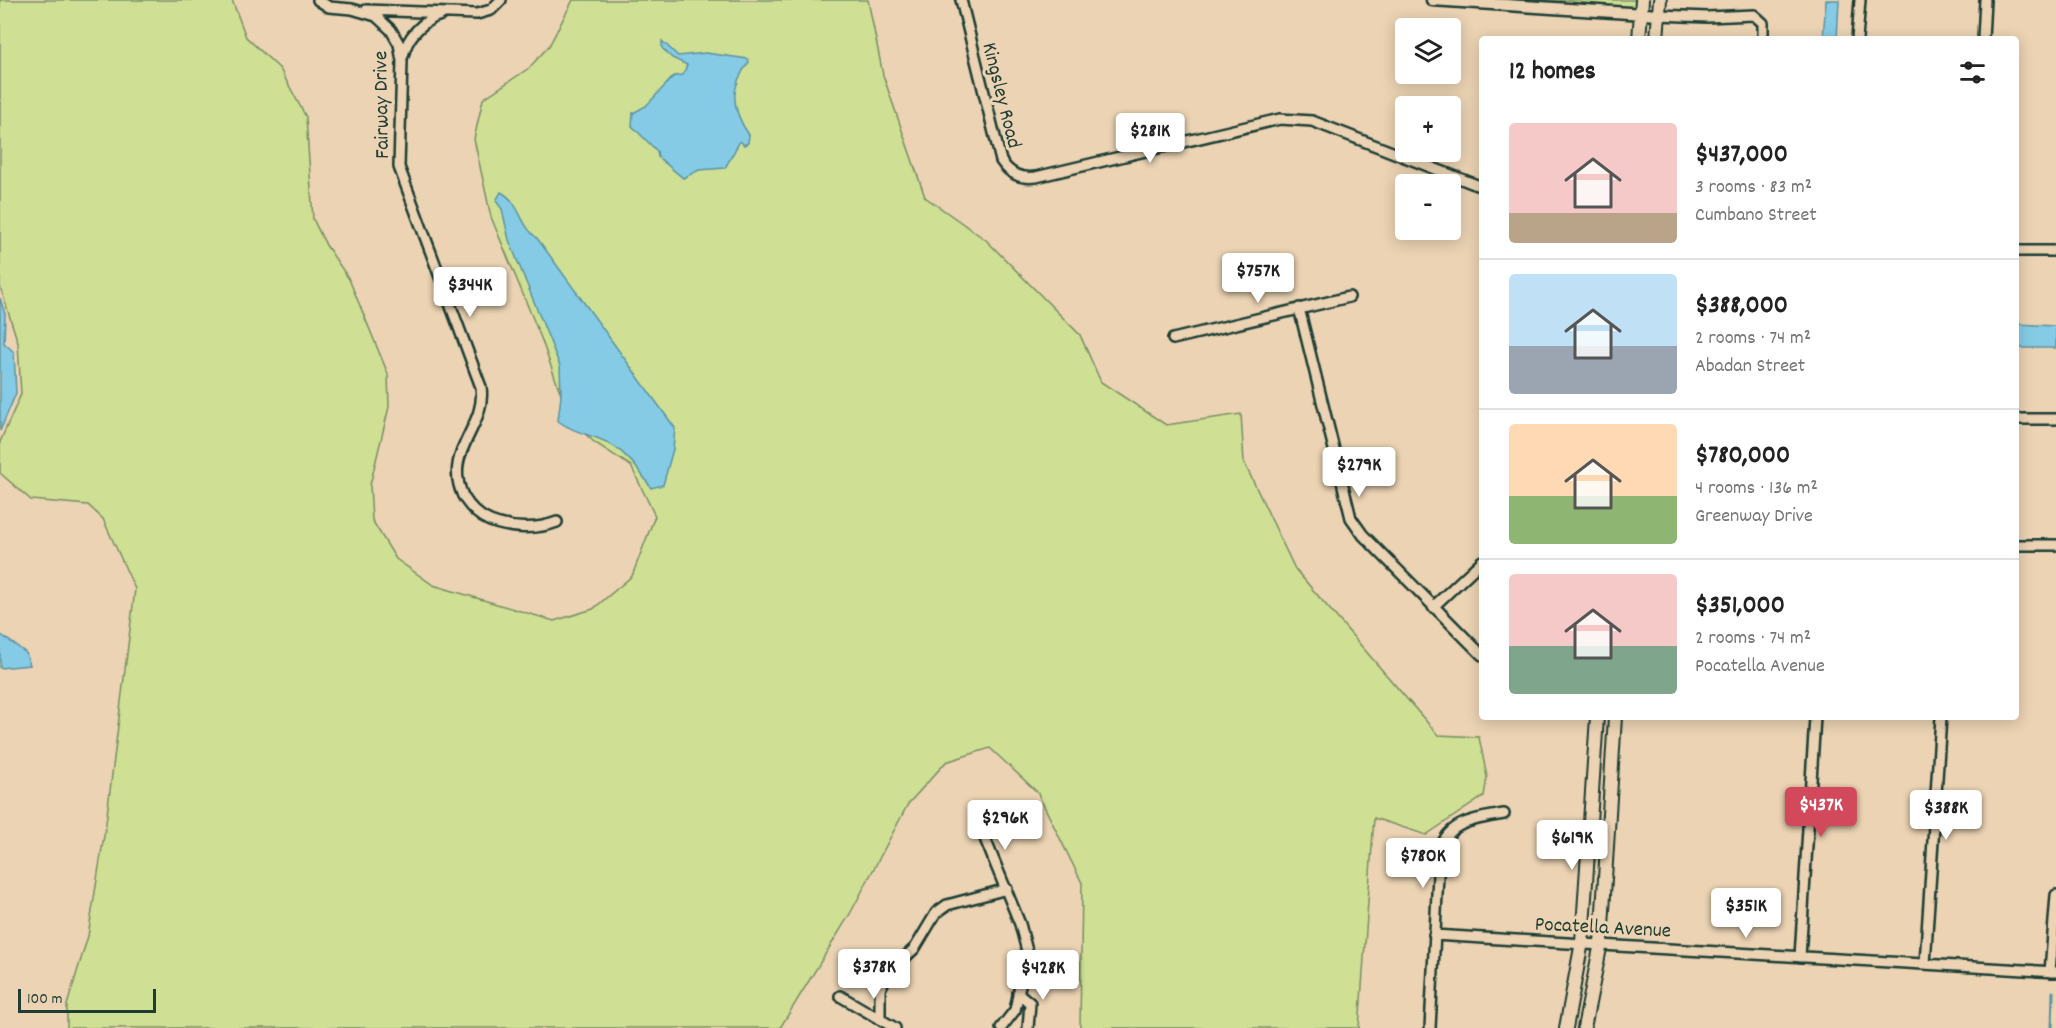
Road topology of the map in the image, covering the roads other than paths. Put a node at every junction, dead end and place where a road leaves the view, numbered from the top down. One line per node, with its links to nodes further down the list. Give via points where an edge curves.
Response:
1 (318, 0): 9 (street, Fairway Drive, via 329,7)
2 (501, 0): 10 (street, via 485,13)
3 (961, 0): 19 (street, Kingsley Road, via 1001,161 1019,177 1036,177 1296,118)
4 (1432, 0): 11 (street)
5 (1642, 0): 11 (main road)
6 (1660, 0): 12 (main road)
7 (1860, 0): 16 (street)
8 (1985, 0): 17 (street)
9 (352, 9): 10 (street); 18 (street, Fairway Drive, via 368,12 384,23 397,39)
10 (455, 13): 18 (street, via 424,24 408,42)
11 (1641, 15): 12 (street); 13 (main road)
12 (1659, 15): 14 (main road); 15 (street, via 1754,15 1763,24)
13 (1639, 36)
14 (1657, 36)
15 (1763, 36)
16 (1857, 36)
17 (1983, 36)
18 (402, 61): 27 (street, Fairway Drive, via 399,167 482,394 458,461 460,487 472,508 492,522 527,528)
19 (1479, 186)
20 (2019, 251): 21 (street)
21 (2056, 251)
22 (1349, 297): 23 (street)
23 (1299, 308): 24 (street); 31 (street, via 1351,518)
24 (1173, 339)
25 (2019, 418): 26 (street)
26 (2056, 419)
27 (557, 522)
28 (2019, 545): 29 (street)
29 (2056, 545)
30 (1479, 564): 31 (street)
31 (1434, 608): 32 (street)
32 (1479, 652)
33 (1597, 720): 42 (main road)
34 (1615, 720): 43 (main road)
35 (1815, 720): 44 (street)
36 (1941, 720): 45 (street)
37 (1504, 814): 41 (street, via 1458,824 1442,842)
38 (979, 824): 39 (street)
39 (1007, 889): 47 (street, via 1025,938 1026,958); 49 (street, via 947,905 936,913 915,948 888,973 880,989)
40 (2056, 895): 46 (street)
41 (1434, 935): 42 (street, Pocatella Avenue); 53 (street)
42 (1582, 942): 43 (street, Pocatella Avenue); 54 (main road)
43 (1601, 943): 44 (street, Pocatella Avenue); 55 (main road)
44 (1800, 957): 45 (street, Pocatella Avenue)
45 (1925, 964): 46 (street, Pocatella Avenue)
46 (2053, 972)
47 (1018, 993): 51 (street, via 1013,1014); 52 (street, via 1030,1003)
48 (840, 996): 49 (street)
49 (880, 1019): 50 (street)
50 (895, 1028)
51 (1001, 1028)
52 (1028, 1028)
53 (1430, 1028)
54 (1566, 1028)
55 (1584, 1028)

